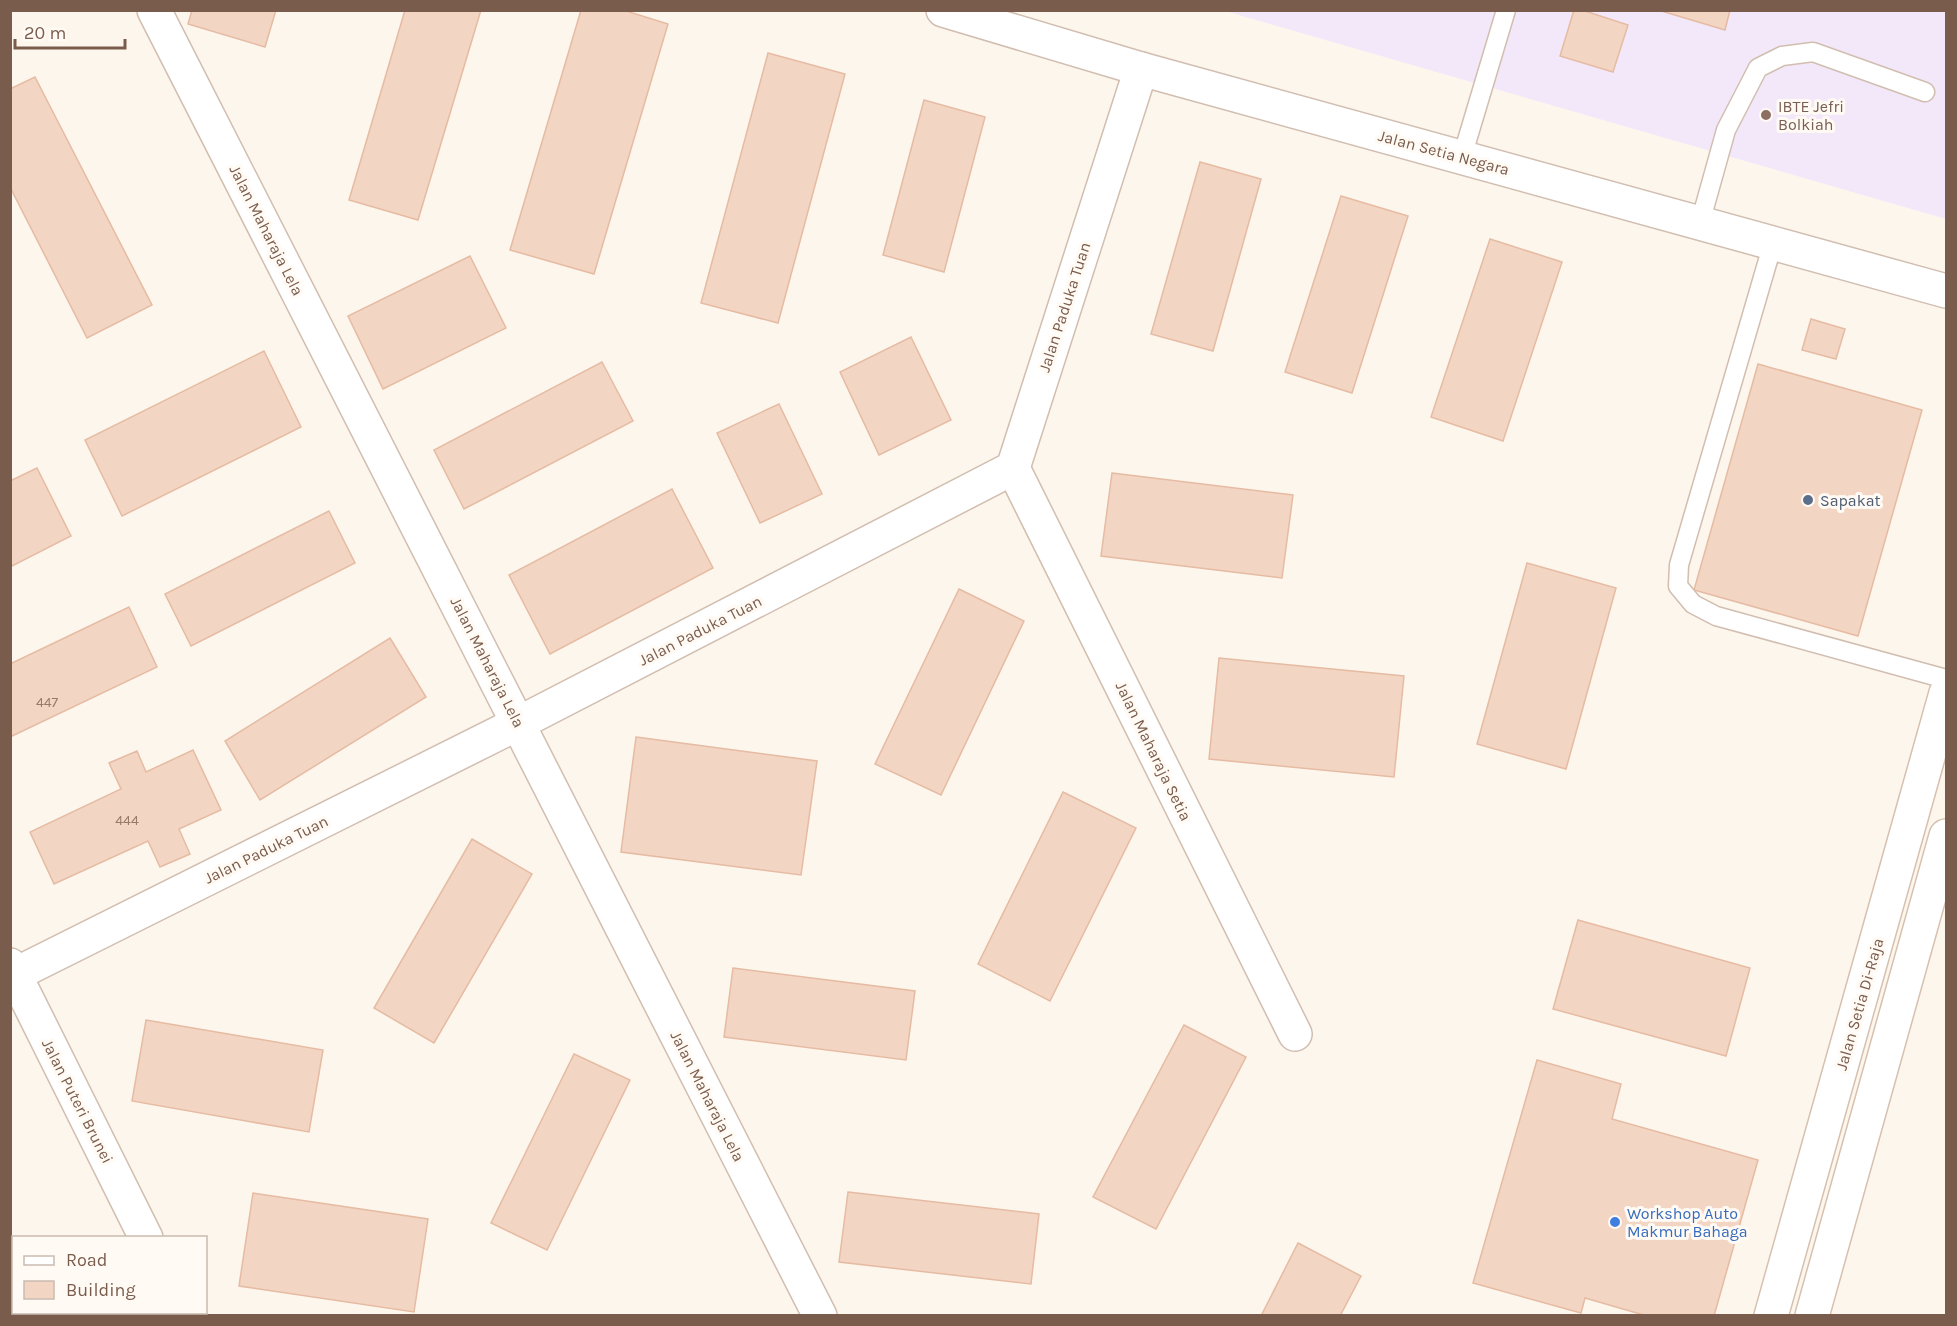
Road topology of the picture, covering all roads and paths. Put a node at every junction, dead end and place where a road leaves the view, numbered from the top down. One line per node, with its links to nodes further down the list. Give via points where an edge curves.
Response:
1 (154, 10): 13 (street, Jalan Maharaja Lela)
2 (943, 10): 4 (street, Jalan Setia Negara)
3 (1506, 10): 6 (lane)
4 (1141, 69): 6 (street, Jalan Setia Negara); 10 (street, Jalan Paduka Tuan)
5 (1925, 92): 7 (lane, via 1813,52 1782,56 1758,68 1726,130)
6 (1462, 157): 7 (street, Jalan Setia Negara)
7 (1700, 223): 8 (street, Jalan Setia Negara)
8 (1773, 243): 9 (street, Jalan Setia Negara); 11 (lane, via 1679,565 1678,586 1693,604 1716,616)
9 (1947, 291)
10 (1013, 468): 13 (street, Jalan Paduka Tuan); 16 (street, Jalan Maharaja Setia)
11 (1947, 680)
12 (1947, 693): 19 (street, Jalan Setia Di-Raja)
13 (519, 723): 15 (street, Jalan Paduka Tuan); 18 (street, Jalan Maharaja Lela)
14 (1947, 837): 20 (street)
15 (12, 972): 17 (street, Jalan Puteri Brunei)
16 (1295, 1034)
17 (145, 1236)
18 (820, 1316)
19 (1771, 1316)
20 (1812, 1316)

